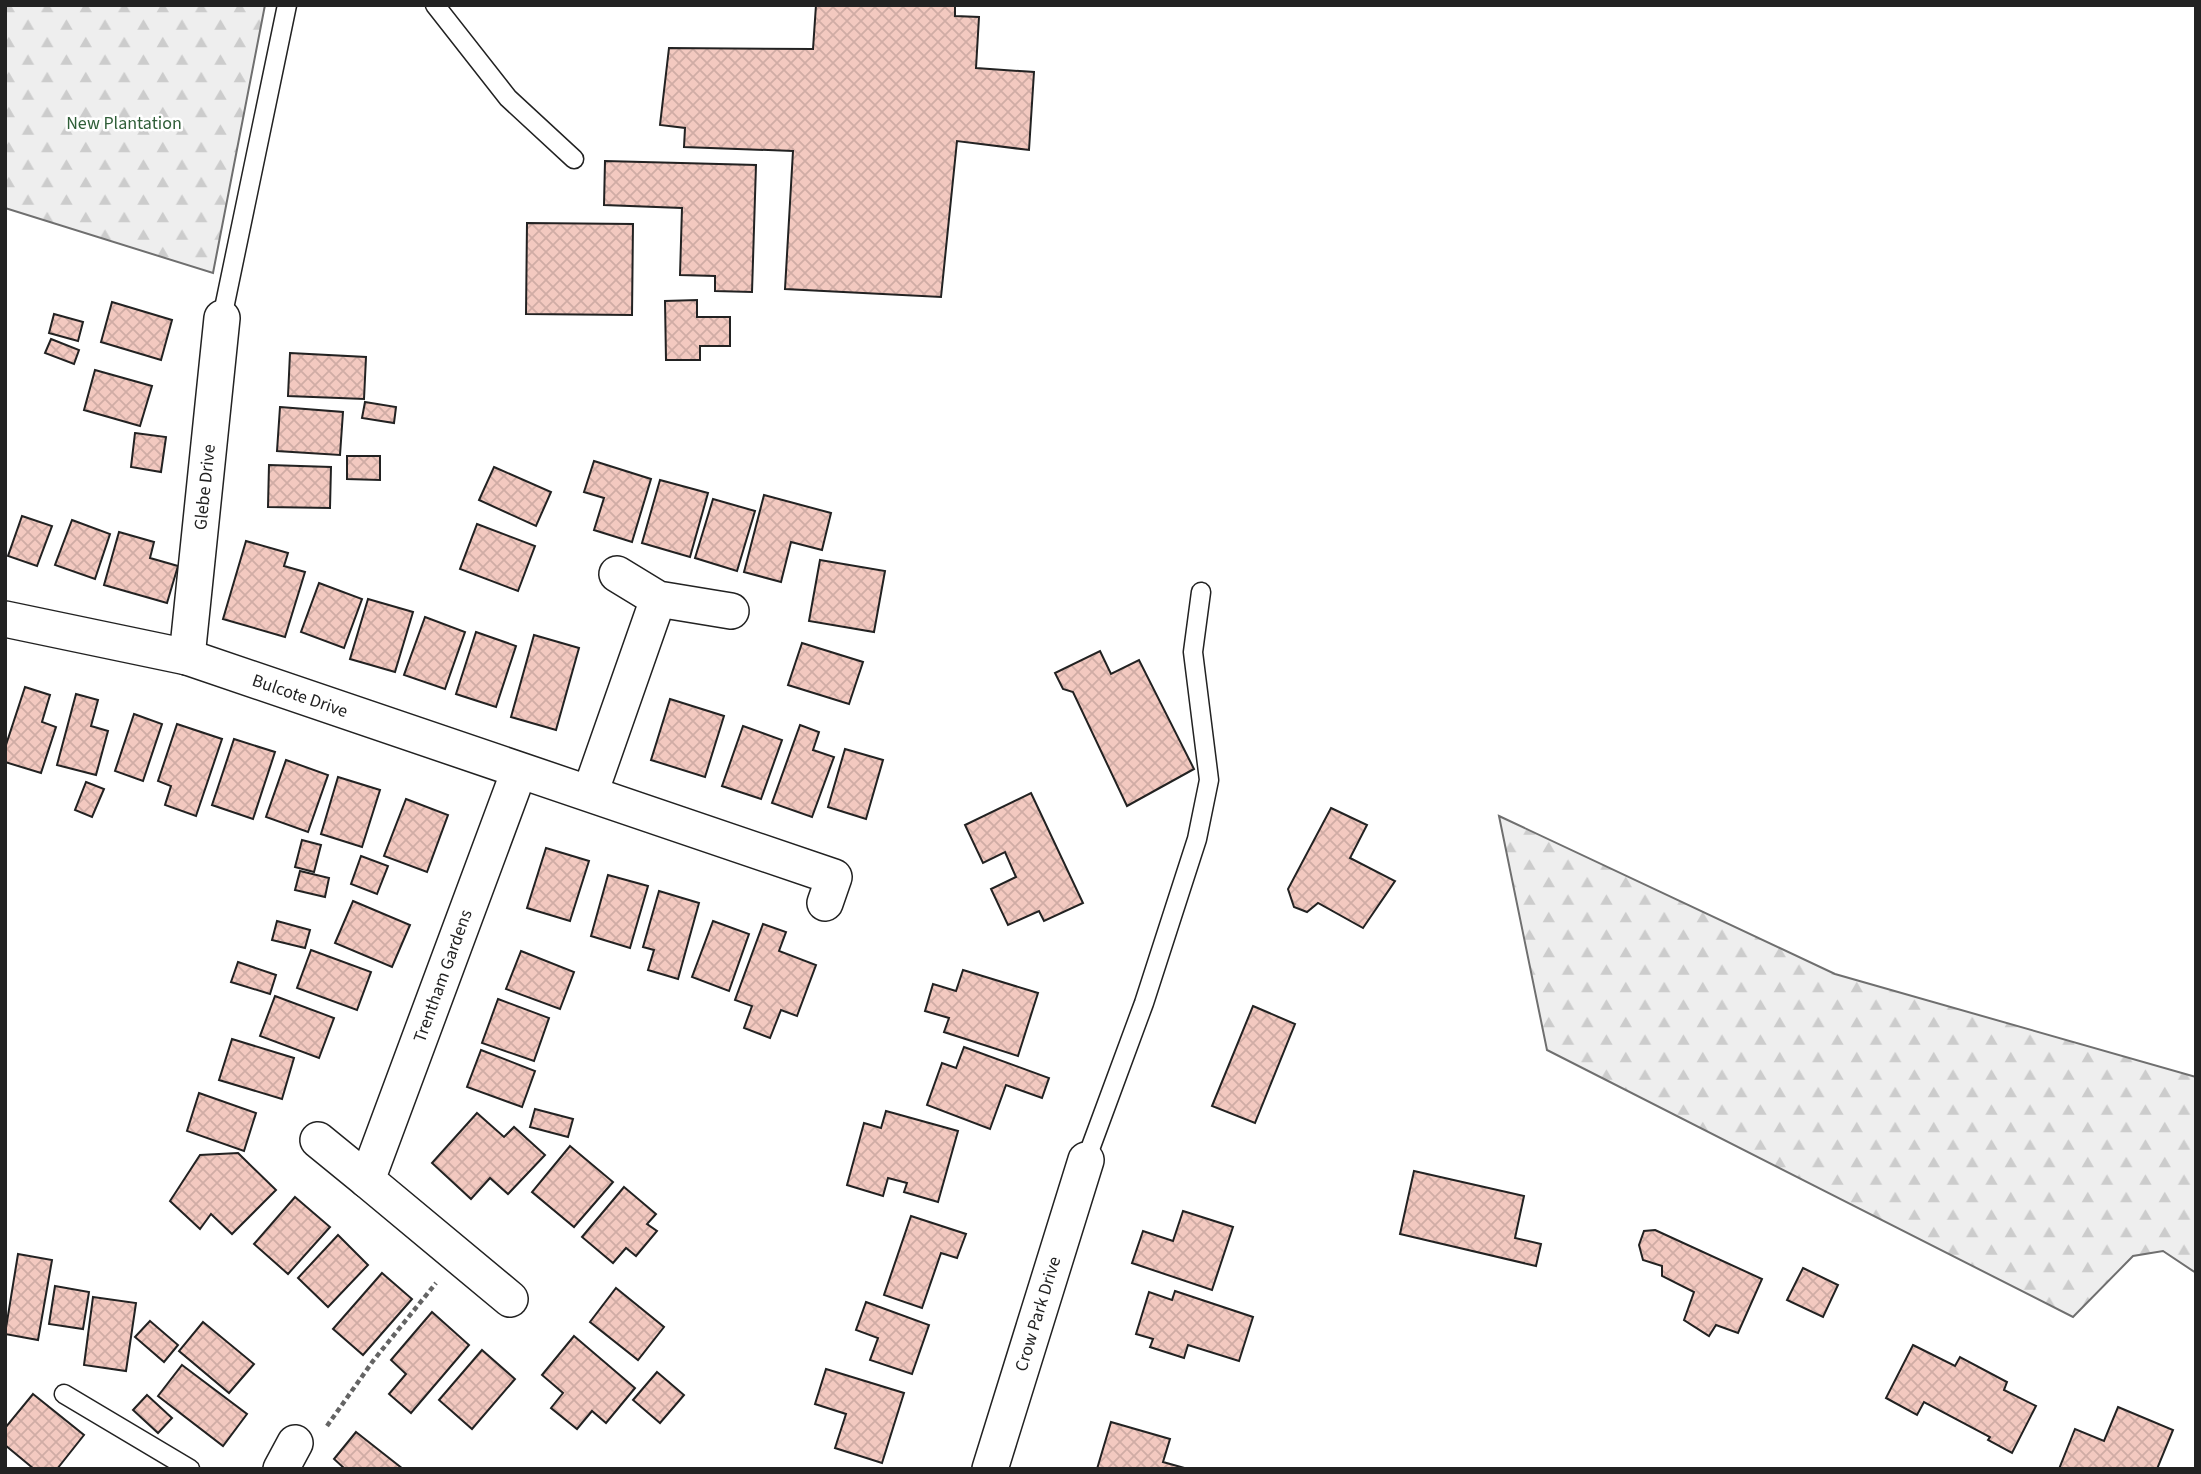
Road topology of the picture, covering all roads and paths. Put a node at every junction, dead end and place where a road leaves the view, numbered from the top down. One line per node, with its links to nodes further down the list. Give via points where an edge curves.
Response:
1 (287, 5): 4 (lane)
2 (435, 5): 3 (lane, via 508,98)
3 (574, 159)
4 (222, 318): 10 (street, Glebe Drive)
5 (617, 574): 7 (street)
6 (1201, 592): 15 (lane, via 1193,652 1209,780 1197,839 1144,1003)
7 (658, 599): 8 (street); 12 (street)
8 (731, 611)
9 (5, 619): 10 (street, Bulcote Drive)
10 (187, 657): 11 (street, Bulcote Drive)
11 (519, 771): 12 (street, Bulcote Drive); 16 (street, Trentham Gardens)
12 (590, 793): 13 (street, Bulcote Drive)
13 (833, 876)
14 (318, 1140): 16 (street)
15 (1086, 1160): 22 (street, Crow Park Drive)
16 (367, 1180): 17 (street)
17 (457, 1256): 18 (street); 20 (path, via 373,1361 311,1450)
18 (510, 1299)
19 (64, 1394): 21 (lane)
20 (288, 1456)
21 (190, 1469)
22 (990, 1469)

